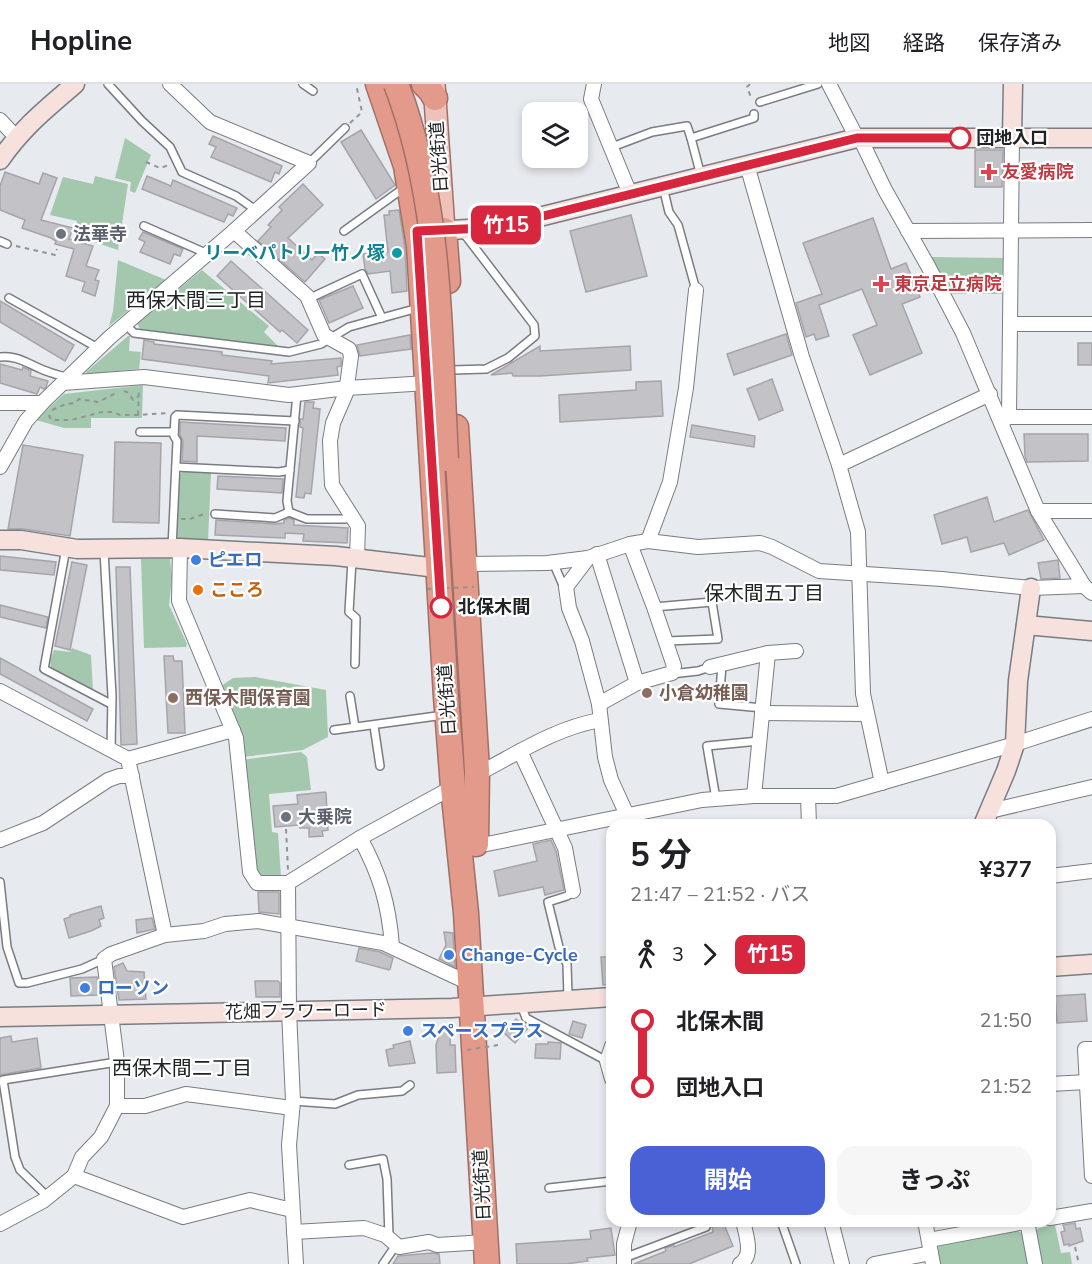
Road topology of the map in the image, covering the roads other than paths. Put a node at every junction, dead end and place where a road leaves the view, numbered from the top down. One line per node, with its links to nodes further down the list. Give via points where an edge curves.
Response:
1 (75, 84): 16 (street)
2 (108, 84): 29 (lane, via 165,147 182,172 236,196)
3 (170, 84): 23 (street, via 210,122)
4 (303, 84): 11 (lane)
5 (395, 84): 27 (highway, 日光街道, via 398,138); 132 (highway, 日光街道, bridge, via 413,133 428,198 437,292 463,748)
6 (594, 84): 21 (street, via 591,99)
7 (818, 84): 12 (lane)
8 (830, 84): 19 (street)
9 (1013, 84): 17 (street)
10 (431, 89): 31 (main road, 日光街道)
11 (312, 92)
12 (760, 102)
13 (754, 114): 18 (lane, via 754,118)
14 (0, 120): 16 (street)
15 (345, 128): 23 (lane)
16 (16, 137): 22 (street)
17 (1012, 137): 19 (street); 20 (street); 37 (street)
18 (691, 138): 21 (lane, via 687,126 652,132); 25 (lane)
19 (858, 138): 24 (street); 36 (street)
20 (1092, 138)
21 (612, 147): 28 (street)
22 (0, 160)
23 (309, 163): 29 (street)
24 (747, 165): 25 (street); 63 (street, via 802,357)
25 (702, 177): 26 (street)
26 (663, 186): 28 (street); 39 (lane)
27 (411, 189): 34 (lane, via 401,190); 35 (highway, 日光街道)
28 (630, 194): 31 (street, via 511,224)
29 (258, 211): 33 (street)
30 (144, 226): 38 (lane)
31 (453, 230): 35 (street); 50 (highway); 50 (lane, via 534,325 535,336 508,358 486,369)
32 (1092, 230): 37 (street)
33 (234, 231): 38 (street); 41 (street)
34 (344, 231)
35 (417, 231): 42 (highway, 日光街道)
36 (908, 231): 37 (street); 55 (street)
37 (1011, 231): 45 (street)
38 (208, 254): 44 (street)
39 (696, 290): 73 (street, via 686,388 670,482)
40 (9, 298): 48 (lane)
41 (308, 299): 43 (lane, via 362,273); 47 (street, via 324,335)
42 (423, 306): 43 (lane); 52 (highway, 日光街道)
43 (382, 318): 47 (lane)
44 (125, 324): 47 (lane, via 134,333 274,351 300,350); 48 (street)
45 (1011, 324): 46 (street); 59 (street)
46 (1092, 324)
47 (330, 337): 53 (street, via 349,349)
48 (99, 349): 51 (street)
49 (0, 357): 51 (lane, via 21,359)
50 (453, 370): 81 (highway)
51 (66, 381): 54 (street, via 144,377); 57 (street)
52 (428, 383): 53 (street); 82 (highway, 日光街道)
53 (347, 388): 54 (street); 71 (street, via 330,441 332,485)
54 (297, 394): 60 (lane)
55 (990, 394): 59 (street); 63 (street)
56 (0, 403): 57 (street)
57 (45, 408): 65 (street, via 26,421)
58 (1092, 417): 59 (street)
59 (1005, 419): 67 (street)
60 (295, 421): 62 (lane, via 177,415); 66 (lane)
61 (140, 432): 62 (lane)
62 (174, 432): 64 (lane)
63 (839, 465): 83 (street, via 858,532)
64 (176, 467): 66 (lane); 76 (lane)
65 (0, 468)
66 (290, 470): 69 (lane)
67 (1038, 510): 68 (street); 85 (street)
68 (1092, 511)
69 (289, 512): 70 (lane, via 275,518); 71 (lane, via 307,519)
70 (215, 514)
71 (352, 516): 79 (street, via 358,526)
72 (0, 540): 75 (street)
73 (648, 542): 74 (street); 83 (street, via 698,547 760,543 819,571)
74 (630, 544): 78 (street); 87 (street)
75 (66, 548): 77 (street); 99 (lane, via 44,669)
76 (176, 548): 77 (street); 79 (street); 108 (street, via 179,601)
77 (104, 549): 99 (lane)
78 (592, 556): 80 (street); 86 (street); 96 (street)
79 (355, 558): 82 (street); 93 (lane, via 349,612 356,618)
80 (553, 562): 81 (street); 86 (lane)
81 (465, 564): 116 (highway)
82 (439, 567): 103 (highway, 日光街道)
83 (860, 574): 84 (street); 102 (street)
84 (1031, 588): 85 (street); 88 (street)
85 (1088, 590)
86 (566, 592): 100 (street)
87 (654, 607): 90 (street); 90 (lane, via 712,602 718,639)
88 (1026, 625): 89 (street); 111 (street)
89 (1092, 631)
90 (666, 641): 95 (street, via 674,666)
91 (796, 651): 92 (street)
92 (768, 653): 94 (street); 101 (street)
93 (355, 664)
94 (716, 666): 95 (lane); 101 (lane, via 719,704)
95 (669, 674): 96 (street)
96 (637, 683): 100 (street)
97 (0, 691): 112 (street)
98 (350, 696): 107 (lane)
99 (111, 704): 112 (lane)
100 (599, 704): 105 (street)
101 (763, 711): 102 (street); 110 (street)
102 (867, 714): 118 (street)
103 (448, 715): 106 (lane); 119 (highway, 日光街道)
104 (1092, 719): 111 (street)
105 (600, 720): 113 (street, via 560,731); 125 (street, via 611,780)
106 (374, 726): 107 (lane); 115 (lane)
107 (355, 727): 109 (lane)
108 (233, 730): 114 (street); 136 (street, via 250,872 257,883)
109 (334, 730)
110 (759, 741): 121 (street); 123 (lane, via 707,746)
111 (1015, 744): 118 (street); 124 (street)
112 (111, 750): 114 (street)
113 (520, 751): 116 (street, via 485,770); 129 (street)
114 (128, 759): 117 (street)
115 (380, 766)
116 (477, 770): 132 (highway)
117 (132, 776): 131 (street, via 108,780 43,823); 139 (street)
118 (882, 783): 122 (street, via 836,796)
119 (453, 787): 130 (street); 145 (highway, 日光街道)
120 (1092, 787): 124 (street)
121 (754, 796): 122 (street); 123 (street)
122 (808, 796): 127 (street)
123 (716, 799): 126 (street)
124 (986, 818)
125 (630, 819)
126 (634, 819)
127 (809, 819)
128 (606, 823): 129 (street)
129 (555, 830): 132 (street); 137 (street, via 565,848)
130 (360, 838): 136 (street); 140 (street, via 375,866 390,916)
131 (0, 840)
132 (476, 844): 145 (highway, 日光街道)
133 (1092, 871): 134 (street)
134 (1056, 875)
135 (0, 882): 141 (lane, via 7,947 19,982 82,969)
136 (288, 882): 138 (street)
137 (573, 891): 146 (lane, via 548,902 567,964)
138 (289, 925): 139 (street, via 258,921); 140 (street); 148 (street)
139 (165, 935): 141 (street)
140 (392, 946): 145 (street)
141 (104, 959): 149 (street)
142 (1092, 964): 143 (street)
143 (1056, 967)
144 (606, 997): 146 (street, 花畑フラワーロード)
145 (476, 999): 147 (street, 花畑フラワーロード); 148 (street, 花畑フラワーロード); 181 (highway, 日光街道); 185 (highway, 日光街道)
146 (568, 1000): 147 (street, 花畑フラワーロード)
147 (520, 1004): 152 (lane, via 526,1018)
148 (289, 1011): 149 (street, 花畑フラワーロード); 158 (street)
149 (111, 1015): 150 (street, 花畑フラワーロード); 153 (street)
150 (0, 1017)
151 (1092, 1049): 155 (street, via 1085,1049)
152 (606, 1060)
153 (117, 1062): 154 (lane); 159 (street)
154 (2, 1080): 165 (lane, via 20,1170)
155 (1087, 1082): 156 (street); 162 (street)
156 (1056, 1084)
157 (410, 1085): 158 (lane, via 402,1091 358,1095 335,1104)
158 (292, 1105): 159 (street, via 186,1094 145,1106); 166 (street)
159 (117, 1106): 161 (street, via 101,1137 82,1157)
160 (349, 1165): 179 (lane, via 383,1160)
161 (74, 1176): 165 (street); 166 (street, via 183,1217 250,1200)
162 (1092, 1176)
163 (606, 1181): 164 (lane)
164 (549, 1188)
165 (48, 1197): 169 (street)
166 (292, 1210): 178 (street)
167 (1092, 1210): 168 (street)
168 (1056, 1217)
169 (0, 1224)
170 (628, 1227): 182 (street)
171 (706, 1227): 182 (lane)
172 (744, 1227): 186 (street, via 748,1255)
173 (783, 1227): 187 (lane)
174 (833, 1227): 188 (street)
175 (926, 1227): 180 (street)
176 (1009, 1227): 180 (street)
177 (1029, 1227): 190 (street)
178 (294, 1232): 179 (street, via 364,1228); 183 (street)
179 (393, 1242): 181 (street, via 399,1247 429,1242); 184 (lane)
180 (931, 1252): 189 (street)
181 (486, 1253)
182 (624, 1261)
183 (296, 1264)
184 (383, 1264)
185 (500, 1264)
186 (740, 1264)
187 (796, 1264)
188 (842, 1264)
189 (874, 1264)
190 (1035, 1264)

